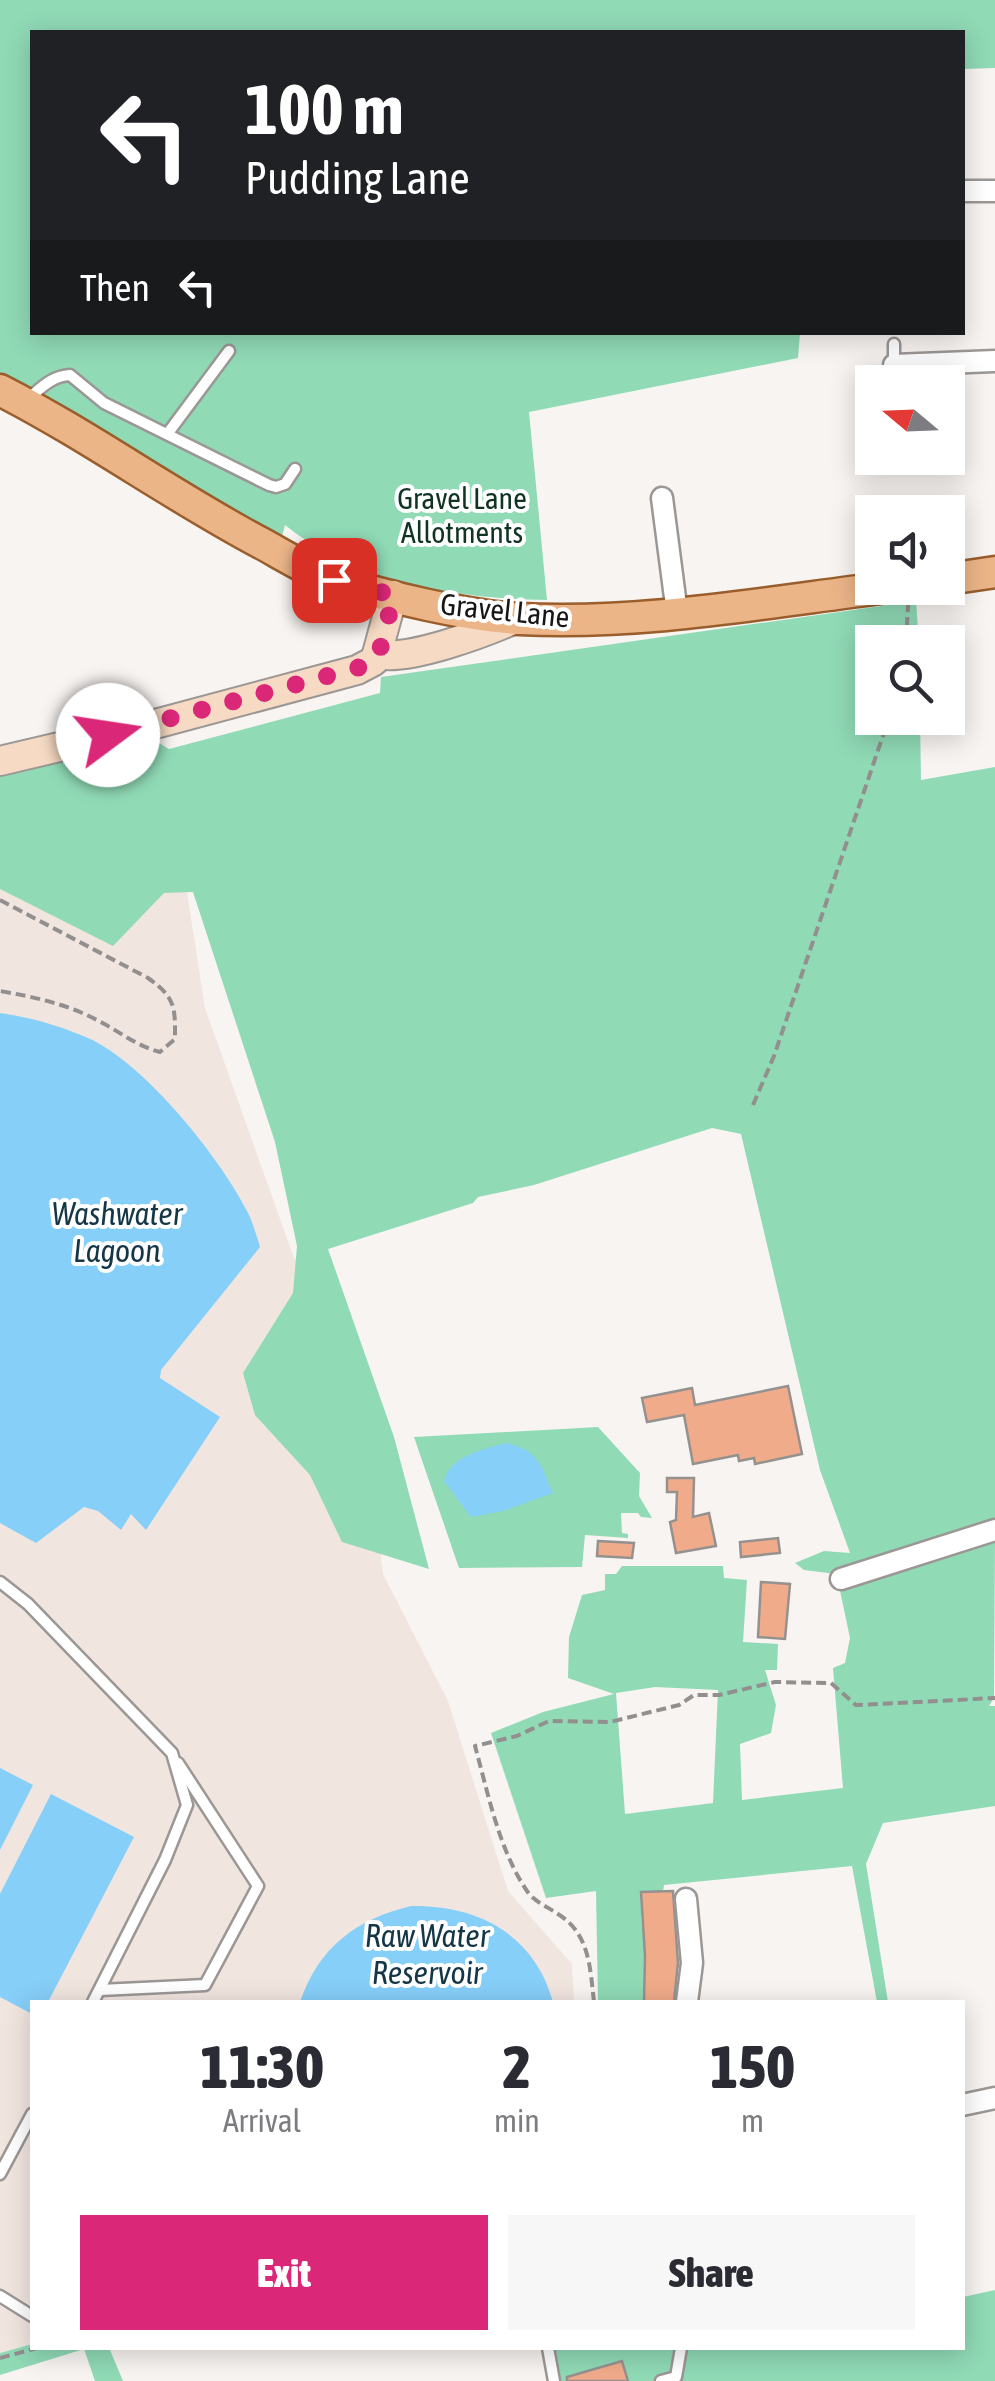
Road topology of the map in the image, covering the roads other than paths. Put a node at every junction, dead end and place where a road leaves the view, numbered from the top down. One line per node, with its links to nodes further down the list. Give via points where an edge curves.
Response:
1 (965, 191): 2 (street)
2 (995, 191)
3 (228, 351): 7 (lane)
4 (995, 360): 5 (street)
5 (894, 364)
6 (12, 396): 7 (lane, via 70,374 104,403); 13 (main road, Gravel Lane, via 268,547 334,580)
7 (168, 433): 8 (lane, via 276,487)
8 (295, 469)
9 (662, 498): 14 (street)
10 (995, 572): 11 (main road)
11 (965, 576)
12 (855, 591): 14 (main road, Gravel Lane)
13 (393, 595): 15 (main road, Gravel Lane); 16 (street)
14 (678, 613): 15 (main road, Gravel Lane)
15 (515, 619): 16 (street, via 478,635)
16 (377, 654): 17 (street, via 357,670)
17 (0, 760)
18 (995, 1530): 19 (street)
19 (841, 1579)
20 (0, 1582): 21 (lane)
21 (172, 1753): 23 (lane, via 186,1805); 23 (lane, via 258,1886 205,1985)
22 (686, 1899): 25 (street, via 692,1963)
23 (100, 1990): 24 (lane)
24 (94, 2000)
25 (687, 2000)
26 (995, 2098): 27 (street)
27 (965, 2105)
28 (30, 2118): 29 (lane)
29 (0, 2174)
30 (0, 2296): 31 (lane)
31 (30, 2315)
32 (548, 2350): 34 (lane)
33 (681, 2350): 35 (lane, via 676,2376)
34 (554, 2381)
35 (661, 2381)

